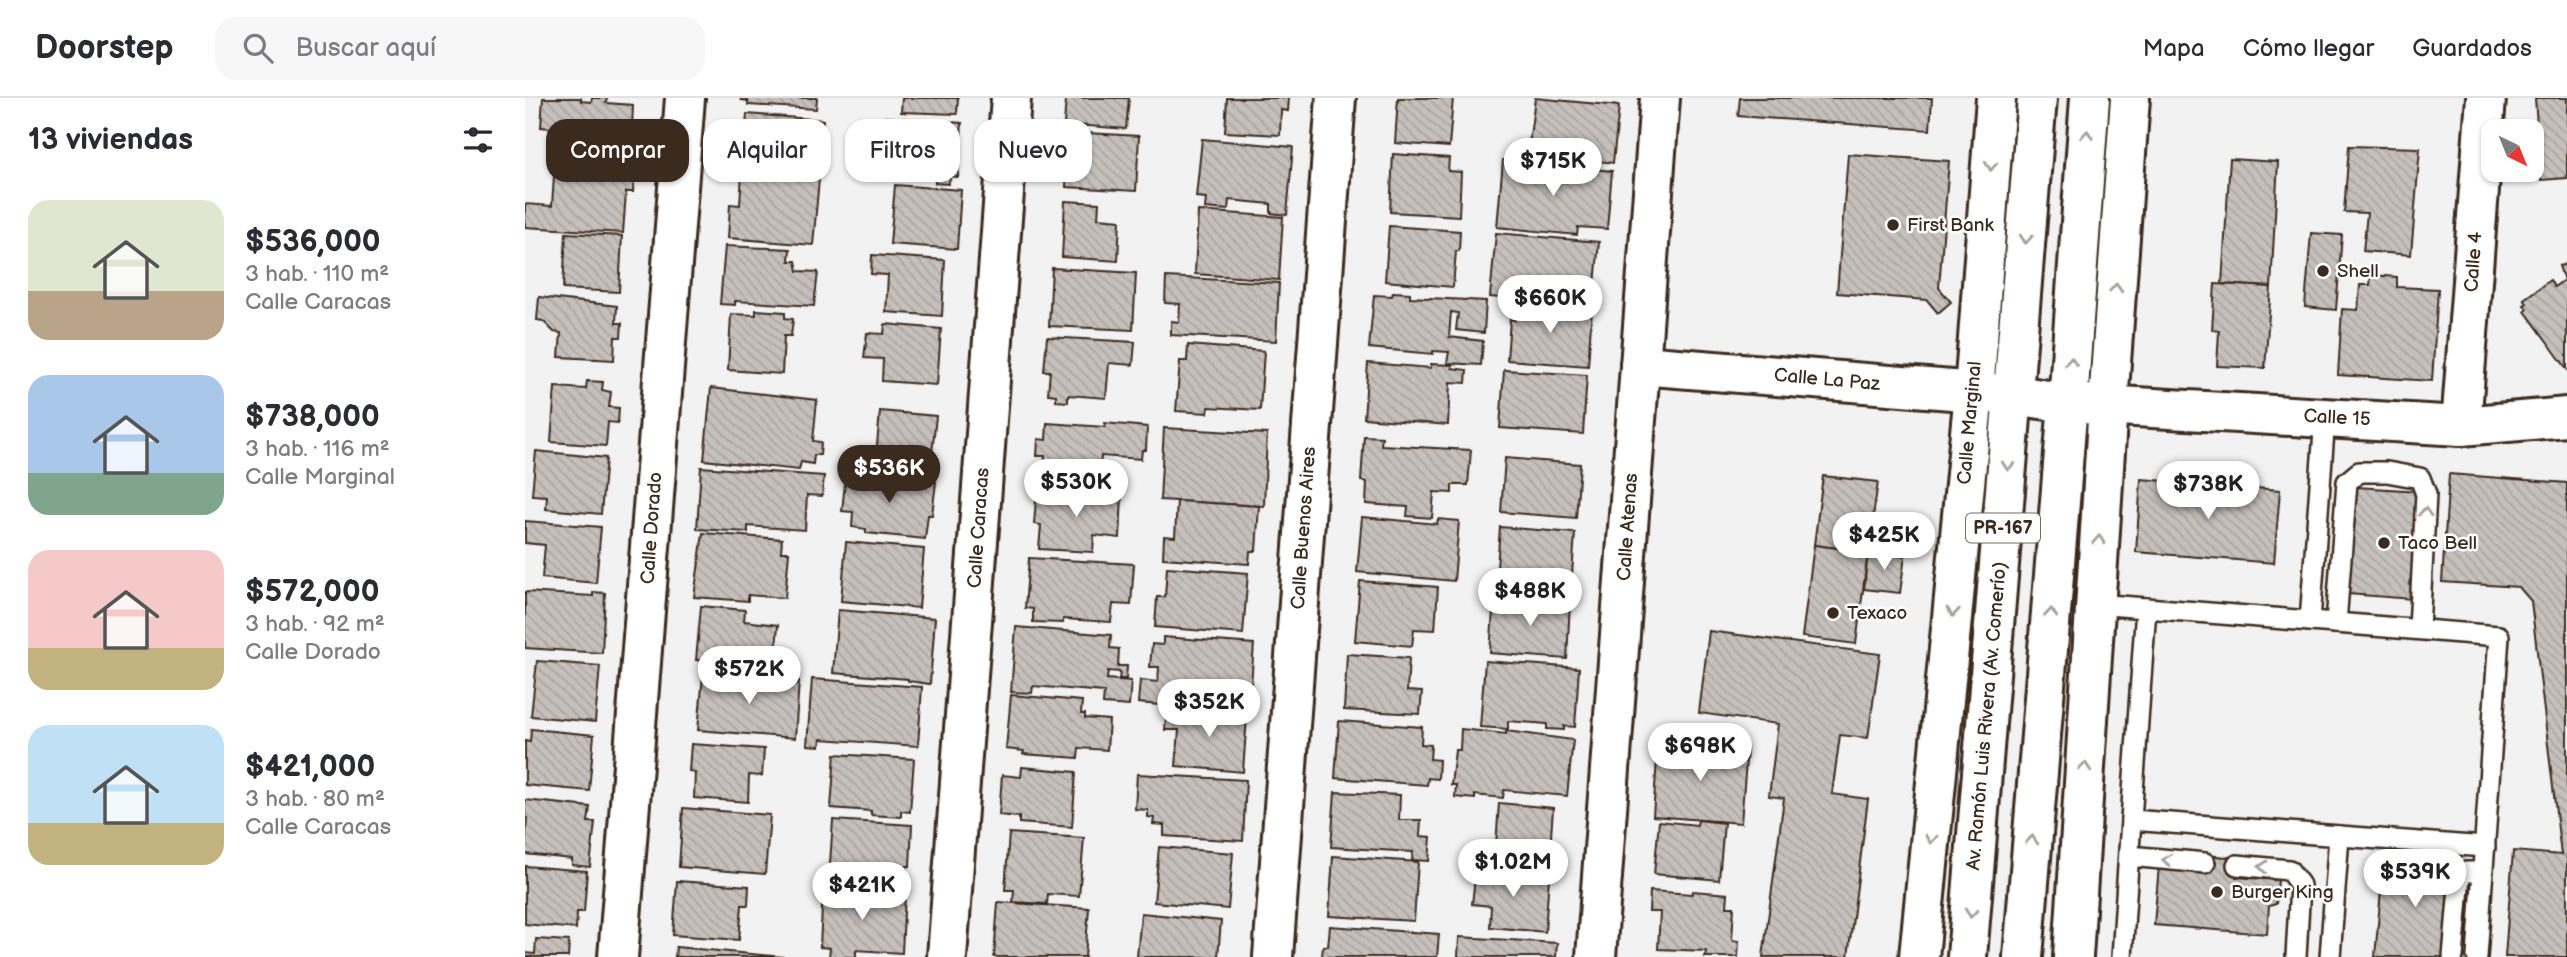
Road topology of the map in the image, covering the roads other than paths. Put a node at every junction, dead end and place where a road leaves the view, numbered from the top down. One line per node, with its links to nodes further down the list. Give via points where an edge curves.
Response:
1 (685, 98): 30 (street, Calle Dorado)
2 (1011, 98): 31 (street, Calle Caracas)
3 (1336, 98): 32 (street, Calle Buenos Aires)
4 (1660, 98): 10 (street, Calle Atenas)
5 (1996, 98): 11 (street, Calle Marginal, one-way to 11)
6 (2037, 98): 12 (street, Av. Ramón Luis Rivera (Av. Comerío) / PR-167, one-way to 12)
7 (2090, 98): 13 (street, PR-167, one-way to 7)
8 (2130, 98): 14 (street, one-way to 8)
9 (2486, 98): 17 (street, Calle 4)
10 (1640, 365): 11 (street, Calle La Paz); 33 (street, Calle Atenas)
11 (1974, 392): 12 (street, Calle La Paz); 34 (street, Calle Marginal, one-way to 34)
12 (2014, 395): 13 (street, Calle La Paz); 35 (street, Av. Ramón Luis Rivera (Av. Comerío) / PR-167, one-way to 35)
13 (2068, 403): 14 (street, Calle 15); 36 (street, PR-167, one-way to 13)
14 (2108, 404): 15 (street, Calle 15); 18 (street, one-way to 14)
15 (2325, 417): 17 (street, Calle 15); 20 (lane)
16 (2567, 417): 17 (street, Calle 15)
17 (2461, 426)
18 (2095, 604): 19 (lane); 37 (street, one-way to 18)
19 (2146, 608): 20 (lane); 23 (lane)
20 (2310, 621): 21 (lane)
21 (2336, 623): 22 (lane); 22 (lane, one-way to 21, via 2426,494 2420,478 2387,472 2359,472 2347,482)
22 (2419, 629): 25 (lane, via 2498,636)
23 (2131, 820): 24 (lane); 26 (lane)
24 (2339, 836): 25 (lane); 40 (lane)
25 (2485, 847): 29 (lane)
26 (2129, 856): 27 (lane, one-way to 26); 38 (lane)
27 (2205, 863)
28 (2237, 865): 39 (lane, one-way to 28, via 2300,885 2289,870)
29 (2482, 872): 41 (lane, via 2460,875); 42 (lane)
30 (618, 957)
31 (947, 957)
32 (1273, 957)
33 (1597, 957)
34 (1919, 957)
35 (1967, 957)
36 (2023, 957)
37 (2073, 957)
38 (2122, 957)
39 (2296, 957)
40 (2330, 957)
41 (2453, 957)
42 (2477, 957)

